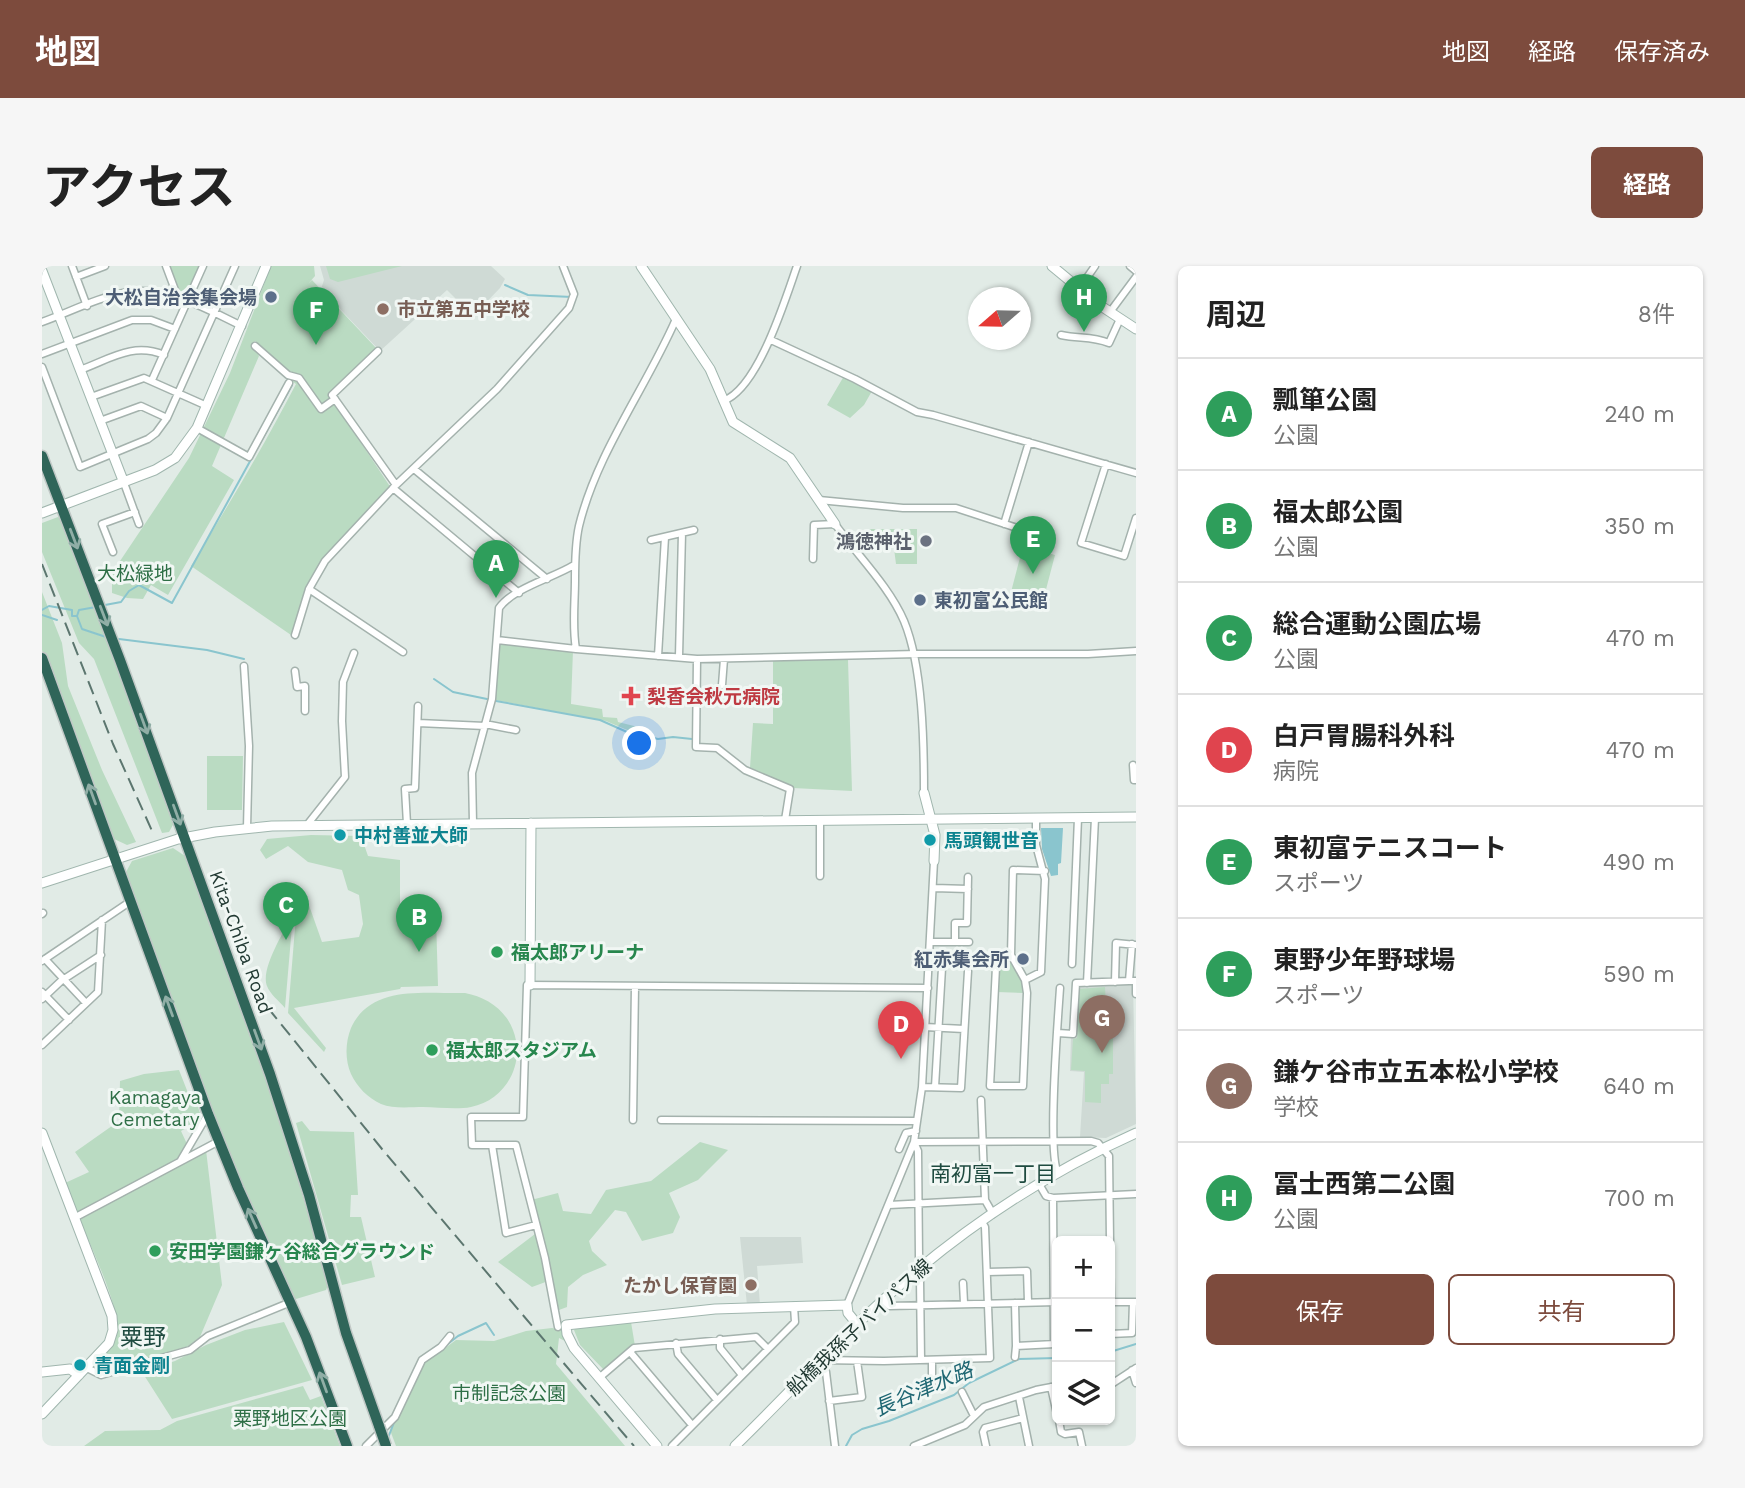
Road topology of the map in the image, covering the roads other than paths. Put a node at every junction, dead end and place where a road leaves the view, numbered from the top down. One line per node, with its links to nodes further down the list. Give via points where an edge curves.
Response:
1 (72, 266): 16 (street)
2 (105, 266): 16 (street)
3 (166, 266): 18 (street)
4 (203, 266): 19 (street)
5 (235, 266): 22 (street)
6 (267, 266): 28 (street)
7 (563, 266): 53 (street, via 574,295 569,308 498,389)
8 (640, 266): 24 (street)
9 (796, 266): 31 (street)
10 (1052, 266): 17 (street)
11 (1095, 266): 17 (street)
12 (1130, 267): 14 (street)
13 (42, 271): 23 (street)
14 (1136, 271)
15 (1136, 276): 21 (street)
16 (76, 277): 20 (street)
17 (1079, 289): 21 (street)
18 (178, 298): 19 (street); 20 (street, via 129,292)
19 (188, 302): 22 (street); 29 (street)
20 (87, 306): 23 (street)
21 (1110, 312): 25 (street)
22 (214, 313): 28 (street); 41 (street)
23 (59, 316): 26 (street); 32 (street)
24 (676, 318): 44 (street, via 710,369); 72 (street, via 595,479 579,528)
25 (1120, 319): 27 (street); 30 (street, via 1109,343)
26 (42, 323)
27 (1134, 324)
28 (242, 326): 45 (street)
29 (175, 329): 32 (street, via 151,320 132,320); 36 (street)
30 (1061, 335)
31 (771, 340): 44 (street, via 737,394); 49 (street, via 916,412)
32 (70, 343): 35 (street); 38 (street)
33 (256, 346): 43 (street, via 288,375 299,378 321,408)
34 (378, 351): 43 (street, via 332,395)
35 (42, 354)
36 (164, 355): 38 (street, via 138,349); 39 (street)
37 (42, 367): 50 (street, via 80,467)
38 (80, 370): 42 (street)
39 (152, 380): 41 (street); 42 (street, via 138,379)
40 (289, 383): 48 (street, via 249,457)
41 (180, 393): 45 (street); 46 (street)
42 (91, 397): 47 (street)
43 (335, 399): 56 (street)
44 (723, 401): 57 (street, via 733,422 790,458)
45 (206, 406): 48 (street)
46 (167, 418): 47 (street, via 141,406); 50 (street, via 148,439)
47 (100, 421): 50 (street)
48 (197, 428): 55 (street, via 175,458)
49 (1029, 442): 52 (street); 64 (street)
50 (113, 454): 55 (street)
51 (42, 456): 58 (highway, Kita-Chiba Road)
52 (1106, 464): 54 (street); 61 (street, via 1081,543 1124,556)
53 (414, 469): 56 (street); 73 (street)
54 (1136, 473)
55 (124, 483): 58 (street); 59 (street)
56 (395, 487): 74 (street, via 325,561); 75 (street)
57 (819, 500): 63 (street); 64 (street, via 956,508)
58 (57, 508): 60 (street); 112 (highway, Kita-Chiba Road, one-way to 112, via 87,573)
59 (135, 512): 62 (street); 70 (street, via 102,524)
60 (42, 513)
61 (1136, 518)
62 (139, 524)
63 (835, 524): 71 (street, via 814,525); 82 (street, via 894,602)
64 (1004, 524): 65 (street)
65 (1017, 528)
66 (694, 530): 67 (street)
67 (682, 533): 68 (street); 84 (street)
68 (665, 537): 69 (street); 83 (street)
69 (651, 540)
70 (113, 552)
71 (813, 559)
72 (574, 565): 73 (street); 78 (street)
73 (547, 579): 75 (street)
74 (310, 590): 76 (street); 80 (street)
75 (519, 593): 77 (street, via 499,608)
76 (295, 635)
77 (497, 640): 78 (street); 95 (street)
78 (576, 649): 83 (street)
79 (1136, 651): 82 (street)
80 (403, 652)
81 (354, 653): 110 (street, via 343,682 345,777)
82 (914, 655): 86 (street); 99 (street, via 923,725)
83 (658, 656): 84 (street)
84 (679, 656): 85 (street)
85 (697, 659): 86 (street); 104 (street, via 696,747 717,748 745,770 790,789)
86 (723, 659): 91 (street)
87 (43, 661): 90 (highway)
88 (244, 666): 111 (street, via 249,746)
89 (295, 671): 93 (street, via 297,687 305,686)
90 (46, 682): 113 (highway, one-way to 90)
91 (722, 685)
92 (418, 706): 94 (street)
93 (305, 710)
94 (418, 723): 95 (street); 109 (street, via 415,788 405,789)
95 (485, 725): 96 (street); 107 (street, via 472,773)
96 (516, 730)
97 (1133, 765): 98 (street)
98 (1136, 780)
99 (924, 793): 106 (street)
100 (1136, 817): 102 (street)
101 (1078, 818): 102 (street); 103 (street); 130 (street)
102 (1095, 818): 137 (street)
103 (1037, 819): 106 (street); 115 (street, via 1036,845)
104 (785, 820): 105 (street); 108 (street)
105 (820, 820): 106 (street); 116 (street)
106 (933, 821): 114 (street)
107 (473, 823): 108 (street); 109 (street)
108 (531, 823): 138 (street)
109 (407, 824): 110 (street)
110 (307, 825): 111 (street)
111 (247, 828): 112 (street)
112 (185, 838): 113 (street); 237 (highway, Kita-Chiba Road, one-way to 237, bridge, via 283,1111 346,1333)
113 (115, 858): 118 (street); 121 (highway)
114 (934, 861): 119 (street)
115 (1045, 871): 128 (street, via 1013,870); 134 (street, via 1041,972)
116 (820, 876)
117 (968, 877): 120 (street)
118 (42, 883)
119 (934, 888): 120 (street); 123 (street)
120 (968, 889): 124 (street, via 967,923 955,923)
121 (131, 901): 122 (street); 156 (highway, one-way to 121)
122 (102, 920): 127 (street); 129 (street)
123 (931, 942): 124 (street); 140 (street)
124 (955, 942): 125 (street)
125 (969, 943)
126 (1134, 944): 135 (street); 136 (street, via 1116,943)
127 (101, 955): 133 (street); 144 (street, via 98,992)
128 (1011, 955): 134 (street); 134 (street, via 996,967 990,1086 1023,1086)
129 (44, 960): 133 (street)
130 (1072, 964)
131 (942, 968): 147 (street)
132 (968, 971): 148 (street)
133 (64, 980): 143 (street); 144 (street)
134 (1025, 980)
135 (1129, 981): 136 (street); 142 (street, via 1136,981)
136 (1115, 982): 137 (street)
137 (1087, 983): 150 (street, via 1076,983 1073,1034)
138 (530, 985): 139 (street); 167 (street, via 523,1117 471,1117 471,1145)
139 (635, 986): 140 (street); 157 (street)
140 (928, 988): 146 (street)
141 (1060, 988): 150 (street)
142 (1136, 994)
143 (43, 996): 145 (street)
144 (86, 1003): 145 (street)
145 (68, 1020): 151 (street)
146 (925, 1027): 147 (street); 153 (street)
147 (939, 1027): 148 (street); 154 (street)
148 (964, 1029): 154 (street, via 961,1088)
149 (42, 1031): 151 (street)
150 (1058, 1034): 166 (street)
151 (49, 1038): 152 (street)
152 (42, 1045)
153 (922, 1087): 154 (street); 159 (street)
154 (935, 1087)
155 (981, 1100): 165 (street)
156 (208, 1114): 163 (highway); 170 (street)
157 (633, 1120)
158 (661, 1120): 159 (street)
159 (917, 1121): 160 (street)
160 (916, 1131): 164 (street); 168 (street, via 906,1133)
161 (42, 1133): 180 (street)
162 (1136, 1133): 169 (street, 船橋我孫子バイパス線)
163 (219, 1141): 170 (street); 190 (highway, one-way to 163)
164 (914, 1142): 165 (street); 177 (street); 178 (street)
165 (983, 1142): 166 (street); 176 (street)
166 (1054, 1142): 169 (street, via 1091,1141); 171 (street)
167 (492, 1145): 182 (street, via 516,1145); 182 (street, via 506,1233)
168 (899, 1149)
169 (1104, 1149): 171 (street, 船橋我孫子バイパス線); 174 (street)
170 (181, 1160): 180 (street)
171 (1058, 1173): 172 (street, 船橋我孫子バイパス線)
172 (1039, 1184): 175 (street, via 1046,1196); 179 (street, 船橋我孫子バイパス線)
173 (1136, 1194): 174 (street)
174 (1110, 1195): 175 (street); 183 (street)
175 (1054, 1198): 188 (street)
176 (985, 1200): 177 (street); 179 (street)
177 (918, 1203): 178 (street); 184 (street, via 919,1257)
178 (889, 1205): 198 (street)
179 (993, 1214): 181 (street, 船橋我孫子バイパス線)
180 (74, 1218): 216 (street, via 113,1324 108,1343)
181 (982, 1222): 184 (street, 船橋我孫子バイパス線); 186 (street)
182 (536, 1225): 202 (street)
183 (1110, 1236)
184 (924, 1265): 185 (street, 船橋我孫子バイパス線)
185 (915, 1272): 189 (street, 船橋我孫子バイパス線); 199 (street, via 920,1280)
186 (987, 1272): 191 (street, via 1027,1271); 195 (street)
187 (963, 1283): 194 (street)
188 (1056, 1299)
189 (882, 1300): 199 (street, via 889,1306); 201 (street, 船橋我孫子バイパス線)
190 (291, 1302): 216 (street, via 208,1336 185,1352 101,1375); 235 (highway, one-way to 190)
191 (1028, 1302): 196 (street); 197 (street)
192 (1115, 1302): 193 (street)
193 (1135, 1302): 203 (street, via 1132,1333)
194 (964, 1303): 195 (street); 199 (street)
195 (989, 1303): 196 (street); 214 (street, via 990,1358)
196 (1015, 1303): 208 (street)
197 (1052, 1303)
198 (847, 1305): 200 (street); 201 (street)
199 (920, 1305): 213 (street)
200 (794, 1306): 202 (street, via 715,1308); 209 (street, via 795,1322)
201 (857, 1324): 212 (street, 船橋我孫子バイパス線)
202 (560, 1326): 221 (street)
203 (1115, 1334)
204 (450, 1336): 236 (street, via 422,1360 395,1417)
205 (720, 1339): 206 (street); 209 (street, via 756,1338); 220 (street, via 720,1348)
206 (676, 1343): 210 (street); 228 (street, via 678,1354)
207 (1052, 1344): 208 (street)
208 (1016, 1346): 211 (street)
209 (768, 1349): 220 (street)
210 (630, 1352): 221 (street); 233 (street)
211 (1016, 1357)
212 (821, 1360): 215 (street); 229 (street); 240 (street, 船橋我孫子バイパス線)
213 (921, 1360): 214 (street); 215 (street)
214 (932, 1360): 224 (street)
215 (857, 1361): 229 (street, via 862,1397)
216 (87, 1367): 219 (street)
217 (1134, 1369): 222 (street); 223 (street)
218 (42, 1372): 219 (street, via 70,1369)
219 (79, 1375): 230 (street)
220 (742, 1375): 228 (street)
221 (599, 1378): 238 (street)
222 (1115, 1382)
223 (1136, 1382)
224 (932, 1387)
225 (1052, 1387): 227 (street)
226 (961, 1392): 231 (street)
227 (1018, 1397): 231 (street, via 984,1407); 232 (street)
228 (717, 1400): 233 (street)
229 (830, 1401): 241 (street)
230 (42, 1415)
231 (974, 1416): 242 (street, via 955,1431)
232 (1023, 1418): 243 (street, via 985,1428); 244 (street)
233 (692, 1425): 239 (street)
234 (1060, 1425): 245 (street, via 1065,1434 1079,1432)
235 (346, 1446)
236 (366, 1446)
237 (386, 1446)
238 (657, 1446)
239 (671, 1446)
240 (735, 1446)
241 (835, 1446)
242 (914, 1446)
243 (986, 1446)
244 (1029, 1446)
245 (1082, 1446)

